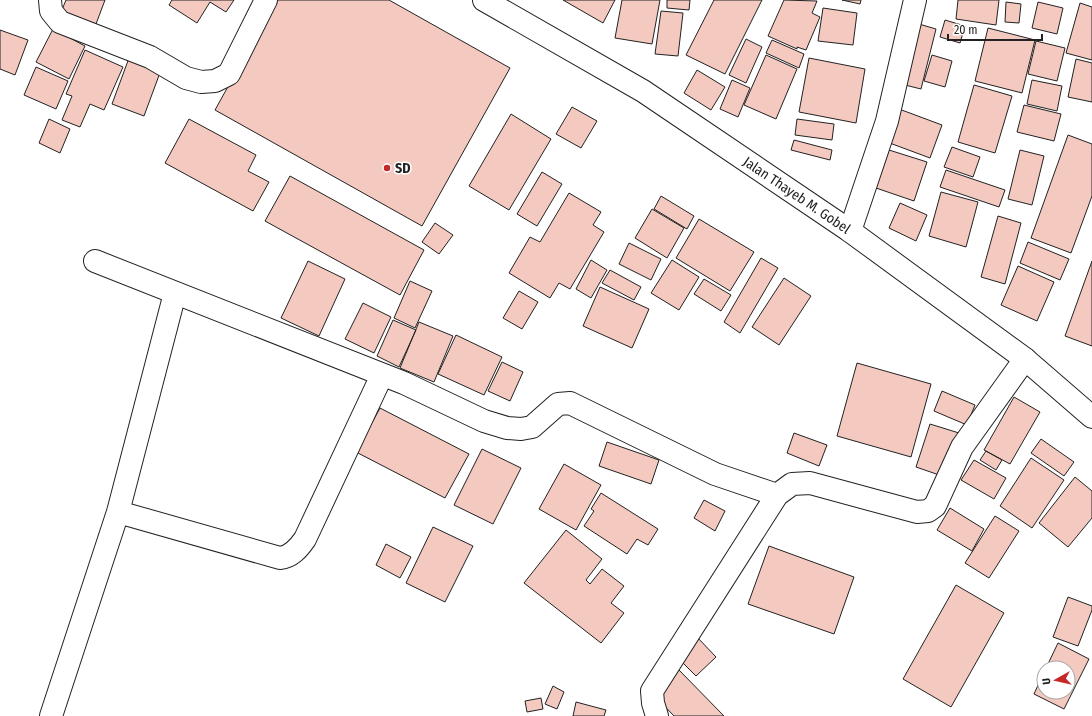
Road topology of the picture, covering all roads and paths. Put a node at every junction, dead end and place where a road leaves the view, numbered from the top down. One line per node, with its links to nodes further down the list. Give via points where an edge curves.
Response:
1 (50, 0): 2 (street, via 51,11 60,22 150,57 186,78 201,82 215,81 229,74)
2 (266, 0)
3 (484, 0): 5 (street, Jalan Thayeb M. Gobel, via 643,91)
4 (915, 0): 5 (street, via 887,121)
5 (850, 231): 8 (street, Jalan Thayeb M. Gobel)
6 (95, 261): 7 (street)
7 (175, 293): 9 (street); 12 (street)
8 (1025, 359): 10 (street, Jalan Thayeb M. Gobel); 11 (street, via 962,446 935,506 928,511 917,512 810,483 792,484)
9 (382, 375): 11 (street, via 484,421 507,428 532,427 558,404 570,403 715,474); 12 (street, via 305,539 286,557 280,558)
10 (1092, 417)
11 (777, 495): 14 (street, via 652,691 652,703)
12 (118, 512): 13 (street)
13 (51, 716)
14 (657, 716)

